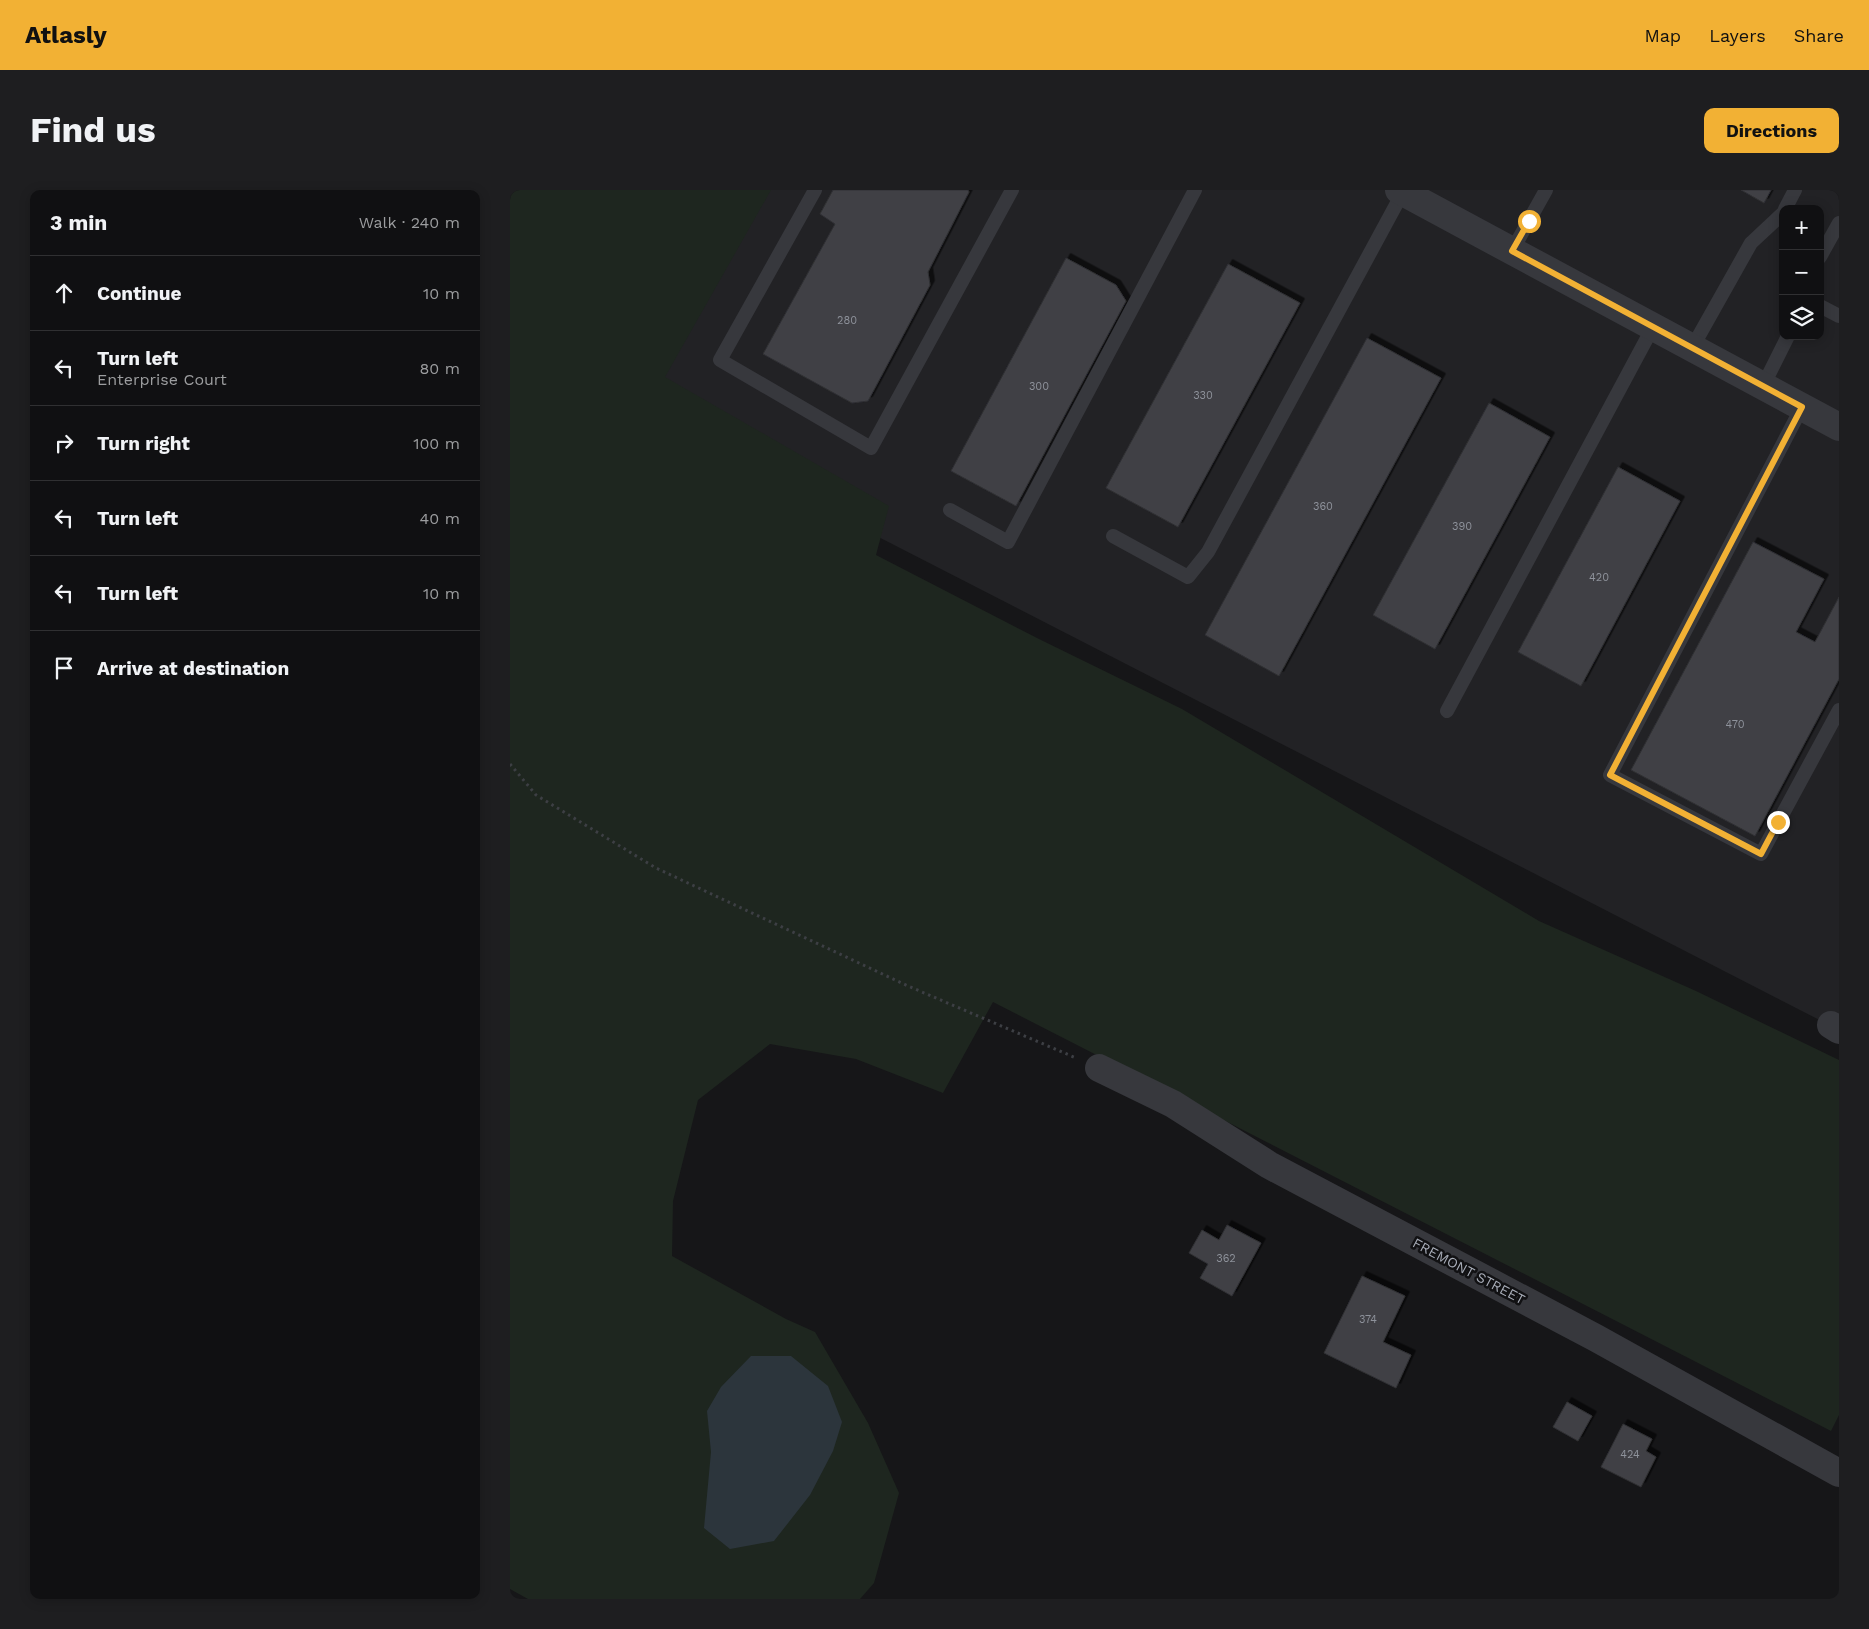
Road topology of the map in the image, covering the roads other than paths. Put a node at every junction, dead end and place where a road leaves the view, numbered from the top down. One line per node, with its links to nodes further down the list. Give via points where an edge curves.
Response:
1 (814, 190): 2 (lane, via 720,360 871,448)
2 (1012, 190)
3 (1195, 190): 20 (lane, via 1008,542)
4 (1546, 190): 11 (lane)
5 (1795, 190): 7 (lane)
6 (1400, 191): 11 (street); 21 (lane, via 1208,552 1188,578)
7 (1787, 205)
8 (1779, 217): 16 (lane, via 1751,243)
9 (1839, 222): 10 (lane)
10 (1824, 250)
11 (1512, 251): 14 (street)
12 (1824, 308): 13 (lane)
13 (1839, 316)
14 (1653, 327): 16 (street); 23 (lane)
15 (1786, 340): 17 (lane)
16 (1692, 348): 17 (street)
17 (1762, 386): 18 (street)
18 (1802, 407): 19 (street); 22 (lane, via 1610,775 1761,854)
19 (1839, 427)
20 (950, 510)
21 (1113, 536)
22 (1839, 710)
23 (1447, 711)
24 (1099, 1068): 25 (street, FREMONT STREET, via 1173,1104 1269,1166 1596,1338)
25 (1839, 1472)

